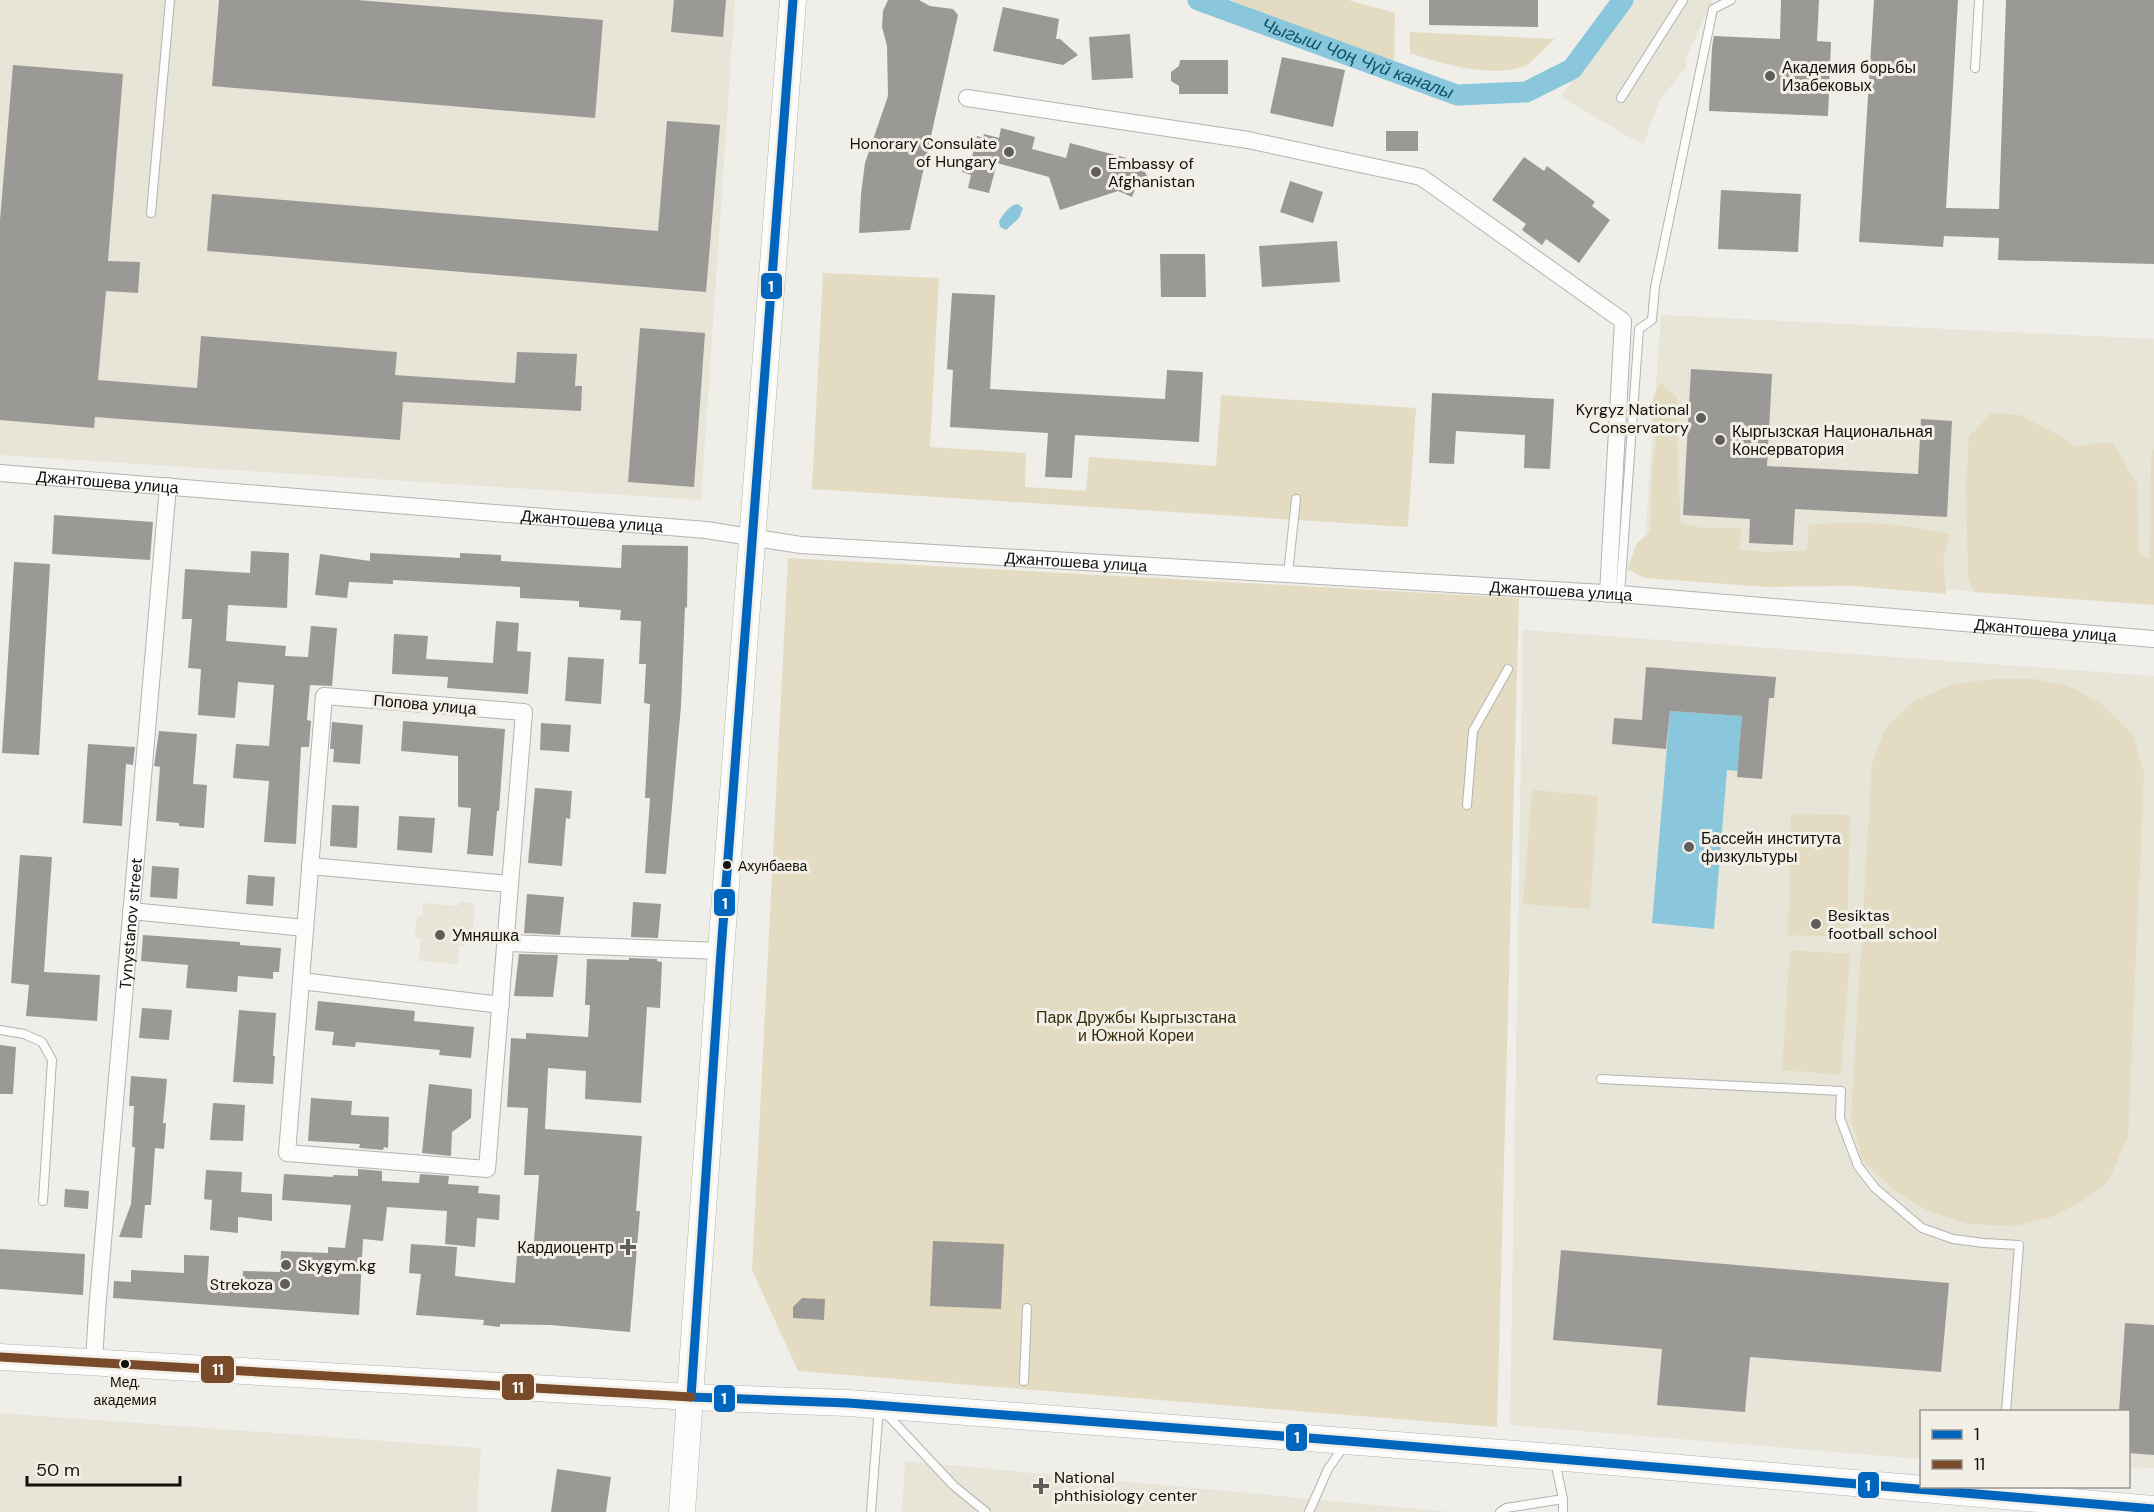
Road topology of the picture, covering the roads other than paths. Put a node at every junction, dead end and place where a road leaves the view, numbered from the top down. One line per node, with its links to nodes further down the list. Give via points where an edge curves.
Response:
1 (170, 0): 11 (lane)
2 (793, 0): 15 (main road)
3 (1683, 0): 10 (lane)
4 (1715, 0): 7 (lane)
5 (1731, 0): 7 (lane)
6 (1979, 0): 8 (lane)
7 (1713, 9): 17 (lane, via 1654,286 1652,320 1640,329)
8 (1975, 68)
9 (967, 98): 17 (street, via 1248,140 1421,177 1623,321)
10 (1621, 98)
11 (151, 213)
12 (0, 473): 13 (street, Джантошева улица)
13 (168, 486): 15 (street, Джантошева улица); 23 (street, Tynystanov street)
14 (1296, 499): 16 (lane)
15 (752, 537): 16 (street, Джантошева улица, via 801,545); 26 (main road)
16 (1288, 574): 17 (street, Джантошева улица)
17 (1614, 594): 18 (street, Джантошева улица)
18 (2154, 639)
19 (1508, 669): 20 (lane, via 1473,731)
20 (1467, 805)
21 (310, 867): 22 (street); 22 (street, Попова улица, via 324,696 513,711 524,712); 24 (street, Попова улица)
22 (510, 884): 25 (street, Попова улица)
23 (132, 911): 24 (street); 34 (street, Tynystanov street)
24 (305, 928): 27 (street, Попова улица)
25 (506, 943): 26 (street); 28 (street, Попова улица)
26 (722, 951): 36 (main road)
27 (301, 981): 28 (street); 28 (street, Попова улица, via 287,1153 487,1169)
28 (501, 1005)
29 (0, 1030): 31 (lane, via 42,1042 52,1060)
30 (1601, 1079): 38 (lane, via 1841,1091 1840,1118 1858,1166 1875,1188 1922,1228 1953,1239 2019,1245)
31 (43, 1202)
32 (1028, 1308): 35 (lane)
33 (0, 1357): 34 (main road)
34 (94, 1362): 36 (main road)
35 (1024, 1381)
36 (691, 1397): 37 (main road); 46 (main road)
37 (879, 1406): 39 (main road); 47 (lane); 48 (lane, via 954,1486)
38 (2006, 1410)
39 (1347, 1441): 40 (main road); 49 (lane, via 1328,1469)
40 (1554, 1457): 41 (main road); 44 (lane)
41 (1920, 1486)
42 (1948, 1488): 43 (main road)
43 (1999, 1492): 45 (main road)
44 (1563, 1499): 50 (lane); 51 (lane)
45 (2154, 1509)
46 (682, 1512)
47 (872, 1512)
48 (986, 1512)
49 (1309, 1512)
50 (1500, 1512)
51 (1563, 1512)

